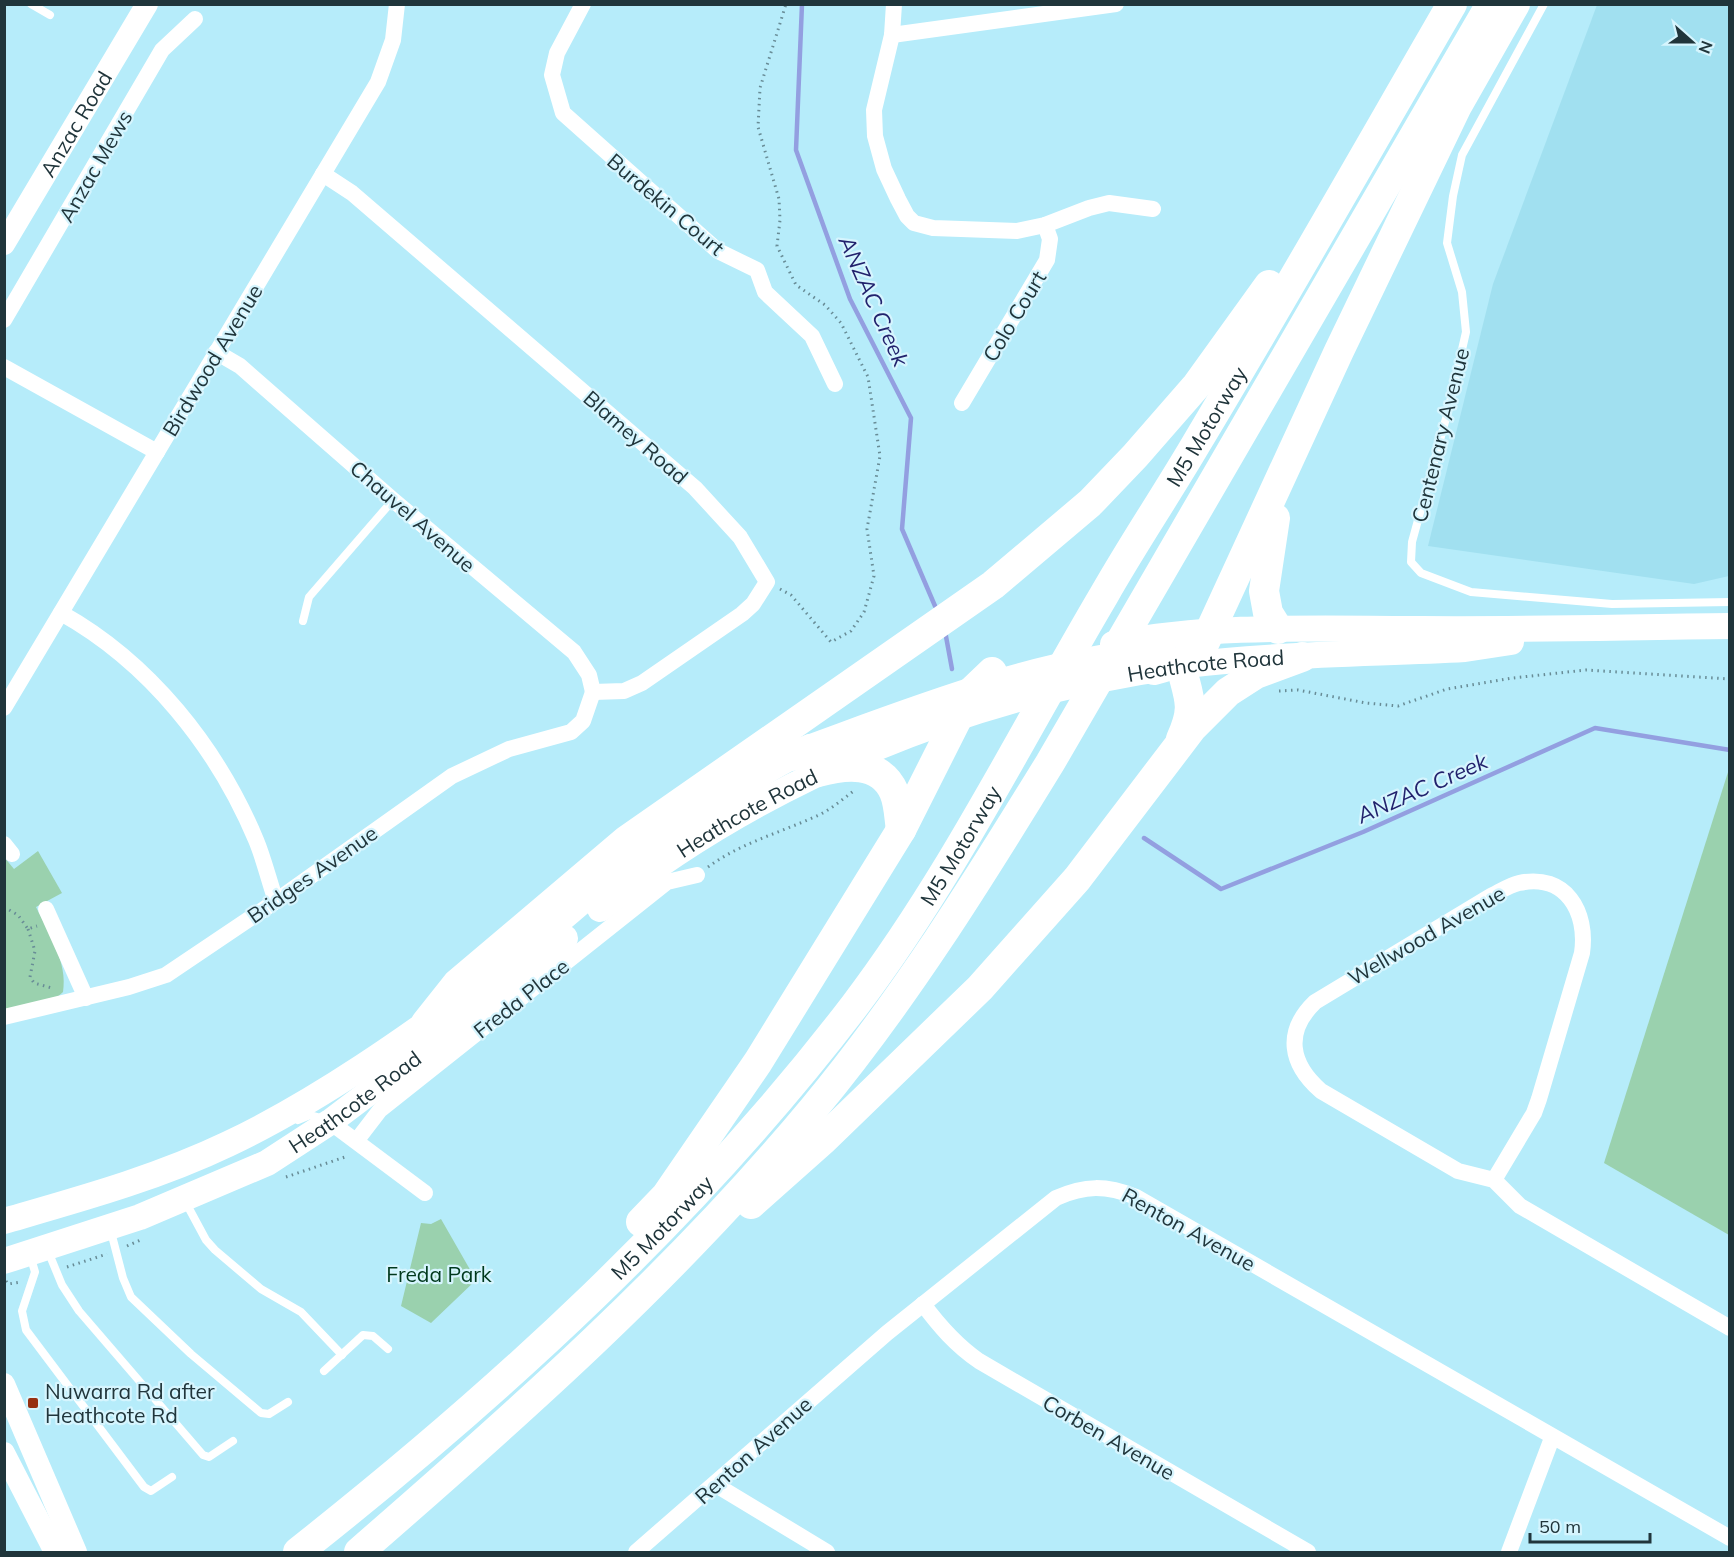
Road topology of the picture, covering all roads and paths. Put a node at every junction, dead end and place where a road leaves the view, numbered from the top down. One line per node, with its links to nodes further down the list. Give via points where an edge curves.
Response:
1 (32, 4): 11 (lane)
2 (147, 4): 17 (main road, Anzac Road)
3 (397, 4): 14 (street, Birdwood Avenue, via 393,40 378,82)
4 (584, 4): 21 (street, Burdekin Court, via 557,53 552,75 563,113 718,251 757,270 765,292 812,336)
5 (894, 4): 13 (street)
6 (1116, 4): 13 (street)
7 (1452, 4): 54 (highway, via 1264,292 1217,357 1169,419 1090,503 993,585 627,840 457,984); 80 (highway, M5 Motorway, via 940,881 857,1002 778,1101 687,1203 532,1354)
8 (1491, 4): 71 (highway, M5 Motorway, via 1050,763 957,912 815,1107 726,1209)
9 (1515, 4): 24 (highway, via 1456,106)
10 (1544, 4): 26 (lane, Centenary Avenue, via 1462,155 1447,243 1462,292 1466,332 1411,562 1421,573 1471,592 1612,604)
11 (50, 15)
12 (195, 19): 18 (street, Anzac Mews, via 162,50)
13 (892, 35): 16 (street, via 874,110 875,136 884,169 907,216 914,223 933,228 1009,231)
14 (323, 174): 19 (street, Birdwood Avenue); 39 (street, Blamey Road, via 352,193 694,488 740,537 766,582 742,614 642,683 624,691)
15 (1153, 209): 16 (street, via 1109,203)
16 (1046, 225): 22 (street, Colo Court, via 1050,239 1047,260)
17 (4, 244)
18 (4, 320)
19 (216, 352): 23 (street, Birdwood Avenue); 25 (street, Chauvel Avenue, via 240,366)
20 (4, 367): 23 (street)
21 (836, 384)
22 (962, 403)
23 (157, 452): 27 (street, Birdwood Avenue)
24 (1289, 463): 30 (highway, via 1270,535 1264,591 1268,613); 32 (highway)
25 (393, 500): 28 (lane, via 309,597); 39 (street, Chauvel Avenue, via 574,652 589,675)
26 (1730, 602)
27 (61, 613): 41 (street, Birdwood Avenue); 48 (street, via 119,652 189,726 236,799 256,840)
28 (303, 621)
29 (1730, 626): 31 (main road, Heathcote Road)
30 (1278, 629): 31 (main road, Heathcote Road); 32 (main road, Heathcote Road)
31 (1591, 630): 33 (main road, Heathcote Road, via 1465,650)
32 (1211, 632): 34 (highway, via 1197,653)
33 (1302, 657): 34 (main road, Heathcote Road); 42 (highway, via 1256,674 1228,692 1191,728)
34 (1157, 661): 36 (highway); 42 (highway, via 1192,705 1190,720)
35 (992, 672): 36 (main road, Heathcote Road); 40 (highway); 43 (main road, Heathcote Road, via 900,702)
36 (1027, 678): 40 (highway)
37 (1730, 679): 38 (path, via 1586,670 1447,689 1398,706 1298,690)
38 (1276, 691)
39 (593, 692): 48 (street, Bridges Avenue, via 583,721 571,732 509,749 452,776)
40 (963, 706): 43 (highway); 44 (main road, Heathcote Road); 46 (highway)
41 (4, 708)
42 (1176, 750): 71 (highway, via 1077,879 980,988 824,1139)
43 (792, 756): 54 (main road, Heathcote Road, via 700,811 648,848 492,975)
44 (818, 772): 46 (highway, via 857,765 887,781 897,799); 55 (main road, Heathcote Road, via 708,833 625,889 507,988)
45 (858, 789): 47 (path, via 820,814 727,853)
46 (901, 830): 80 (highway, via 758,1062 666,1196 552,1315 424,1429)
47 (697, 875): 57 (street, Freda Place, via 667,882 380,1110)
48 (276, 901): 52 (street, Bridges Avenue, via 166,975)
49 (4, 907): 51 (path, via 18,915)
50 (49, 914): 51 (path); 52 (street)
51 (28, 929): 52 (path, via 34,951 30,977 41,986 62,990)
52 (78, 1000): 53 (street, Bridges Avenue)
53 (4, 1017)
54 (426, 1023): 59 (main road, Heathcote Road, via 297,1107 228,1144)
55 (330, 1122): 56 (lane, via 310,1115); 57 (street); 62 (main road, Heathcote Road, via 267,1163)
56 (288, 1126)
57 (357, 1140): 61 (street)
58 (229, 1155): 59 (lane)
59 (175, 1166): 63 (main road, Heathcote Road)
60 (1494, 1180): 60 (street, Wellwood Avenue, via 1458,1171 1321,1091 1302,1072 1294,1038 1305,1011 1328,992 1489,897 1517,884 1547,884 1574,902 1582,917 1582,953 1539,1099); 68 (street, via 1520,1206)
61 (425, 1193)
62 (184, 1198): 64 (main road, Heathcote Road); 70 (lane, via 215,1250 261,1288 301,1312)
63 (4, 1221)
64 (109, 1228): 65 (main road, Heathcote Road); 74 (lane, via 123,1278 135,1301 261,1413 269,1414)
65 (38, 1250): 66 (main road, Heathcote Road); 76 (lane, via 79,1311 203,1455 209,1457); 78 (lane, via 22,1311 26,1330 144,1488 151,1491)
66 (4, 1261)
67 (923, 1304): 75 (street, Renton Avenue, via 1056,1198 1076,1189 1115,1188); 79 (street, Renton Avenue, via 806,1402); 82 (street, Corben Avenue, via 941,1329 979,1361)
68 (1730, 1328)
69 (388, 1349): 70 (lane, via 373,1336 363,1335)
70 (342, 1355): 72 (lane)
71 (574, 1362): 86 (highway, M5 Motorway)
72 (324, 1371)
73 (4, 1384): 84 (main road)
74 (288, 1402)
75 (1552, 1438): 81 (street, Renton Avenue); 90 (street)
76 (233, 1441)
77 (4, 1453): 83 (main road)
78 (172, 1477)
79 (716, 1485): 87 (street, Renton Avenue); 88 (street)
80 (350, 1511): 85 (highway, M5 Motorway)
81 (1730, 1538)
82 (1283, 1546): 89 (street, Corben Avenue)
83 (55, 1552)
84 (76, 1552)
85 (298, 1552)
86 (359, 1552)
87 (636, 1552)
88 (827, 1552)
89 (1308, 1552)
90 (1509, 1552)

